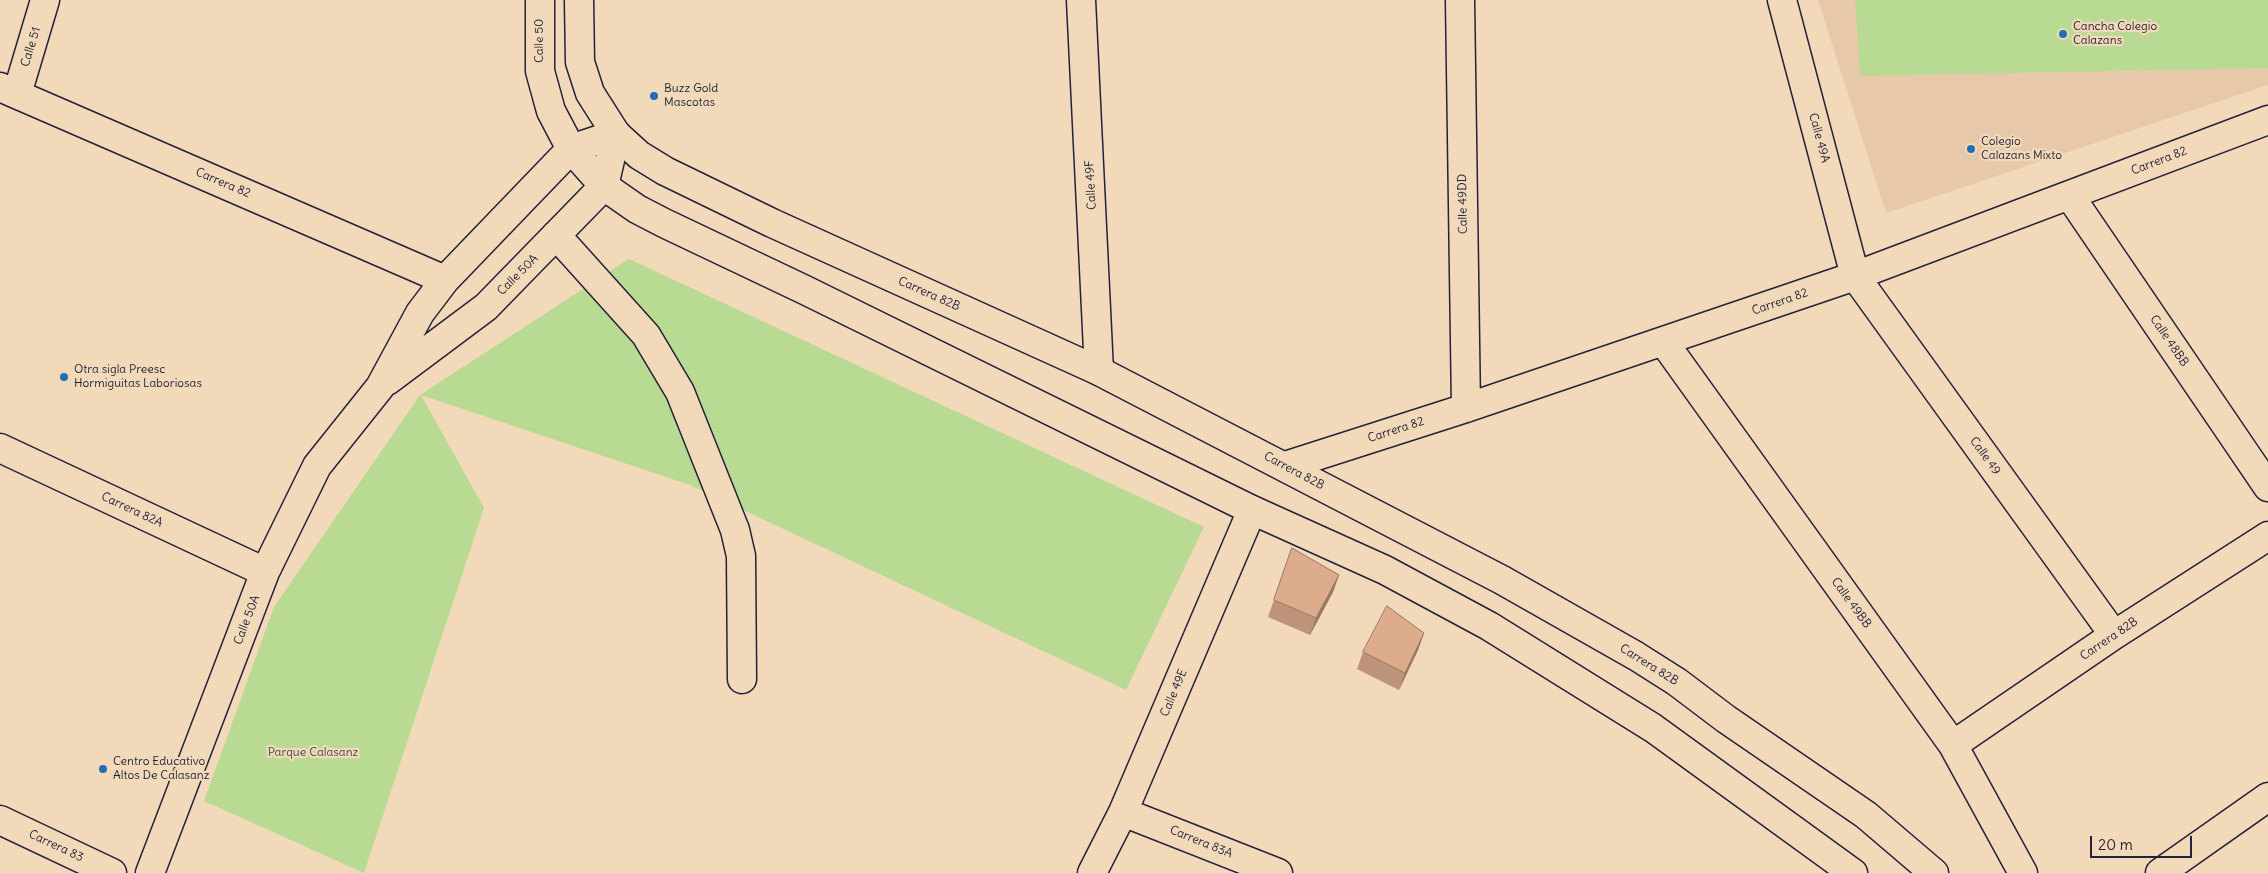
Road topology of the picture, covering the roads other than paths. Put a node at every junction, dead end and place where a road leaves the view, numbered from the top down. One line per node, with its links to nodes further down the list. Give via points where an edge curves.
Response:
1 (45, 0): 7 (street, Calle 51)
2 (540, 0): 10 (street, Calle 50, via 540,71 551,111)
3 (578, 0): 9 (street, Carrera 82B, via 580,62 590,93)
4 (1081, 0): 17 (street, Calle 49F)
5 (1460, 0): 19 (street, Calle 49DD)
6 (1782, 0): 14 (street, Calle 49A)
7 (8, 90): 15 (street, Carrera 82)
8 (2268, 120): 12 (street, Carrera 82)
9 (616, 134): 10 (street); 11 (street); 17 (street, Carrera 82B, via 639,156 664,171)
10 (571, 149): 11 (street); 15 (street, Calle 50A)
11 (604, 186): 13 (street, Calle 50A); 23 (street, via 664,223)
12 (2070, 196): 14 (street, Carrera 82); 22 (street, Calle 48BB)
13 (556, 235): 18 (street, Calle 50A, via 486,307); 27 (street, via 646,334 680,392 735,530 741,556)
14 (1855, 276): 16 (street, Carrera 82); 26 (street, Calle 49)
15 (445, 280): 18 (street, Calle 50A, via 420,313)
16 (1663, 341): 19 (street, Carrera 82); 28 (street, Calle 49BB)
17 (1099, 371): 21 (street, Carrera 82B)
18 (380, 386): 25 (street, Calle 50A, via 317,466)
19 (1466, 408): 21 (street, Carrera 82)
20 (0, 448): 25 (street, Carrera 82A)
21 (1285, 466): 37 (street, Carrera 82B, via 1502,580 1636,656 1866,815)
22 (2268, 487)
23 (1252, 510): 30 (street, Calle 49E); 36 (street, via 1385,570 1489,626 1653,728)
24 (2268, 536): 26 (street, Carrera 82B)
25 (265, 572): 33 (street, Calle 50A)
26 (2114, 635): 28 (street, Carrera 82B)
27 (742, 679)
28 (1953, 745): 38 (street, Calle 49BB)
29 (2268, 797): 39 (street)
30 (1123, 812): 34 (street, Calle 49E); 35 (street, Carrera 83A)
31 (0, 820): 32 (street, Carrera 83)
32 (112, 873)
33 (150, 873)
34 (1092, 873)
35 (1278, 873)
36 (1853, 873)
37 (1934, 873)
38 (2023, 873)
39 (2160, 873)

